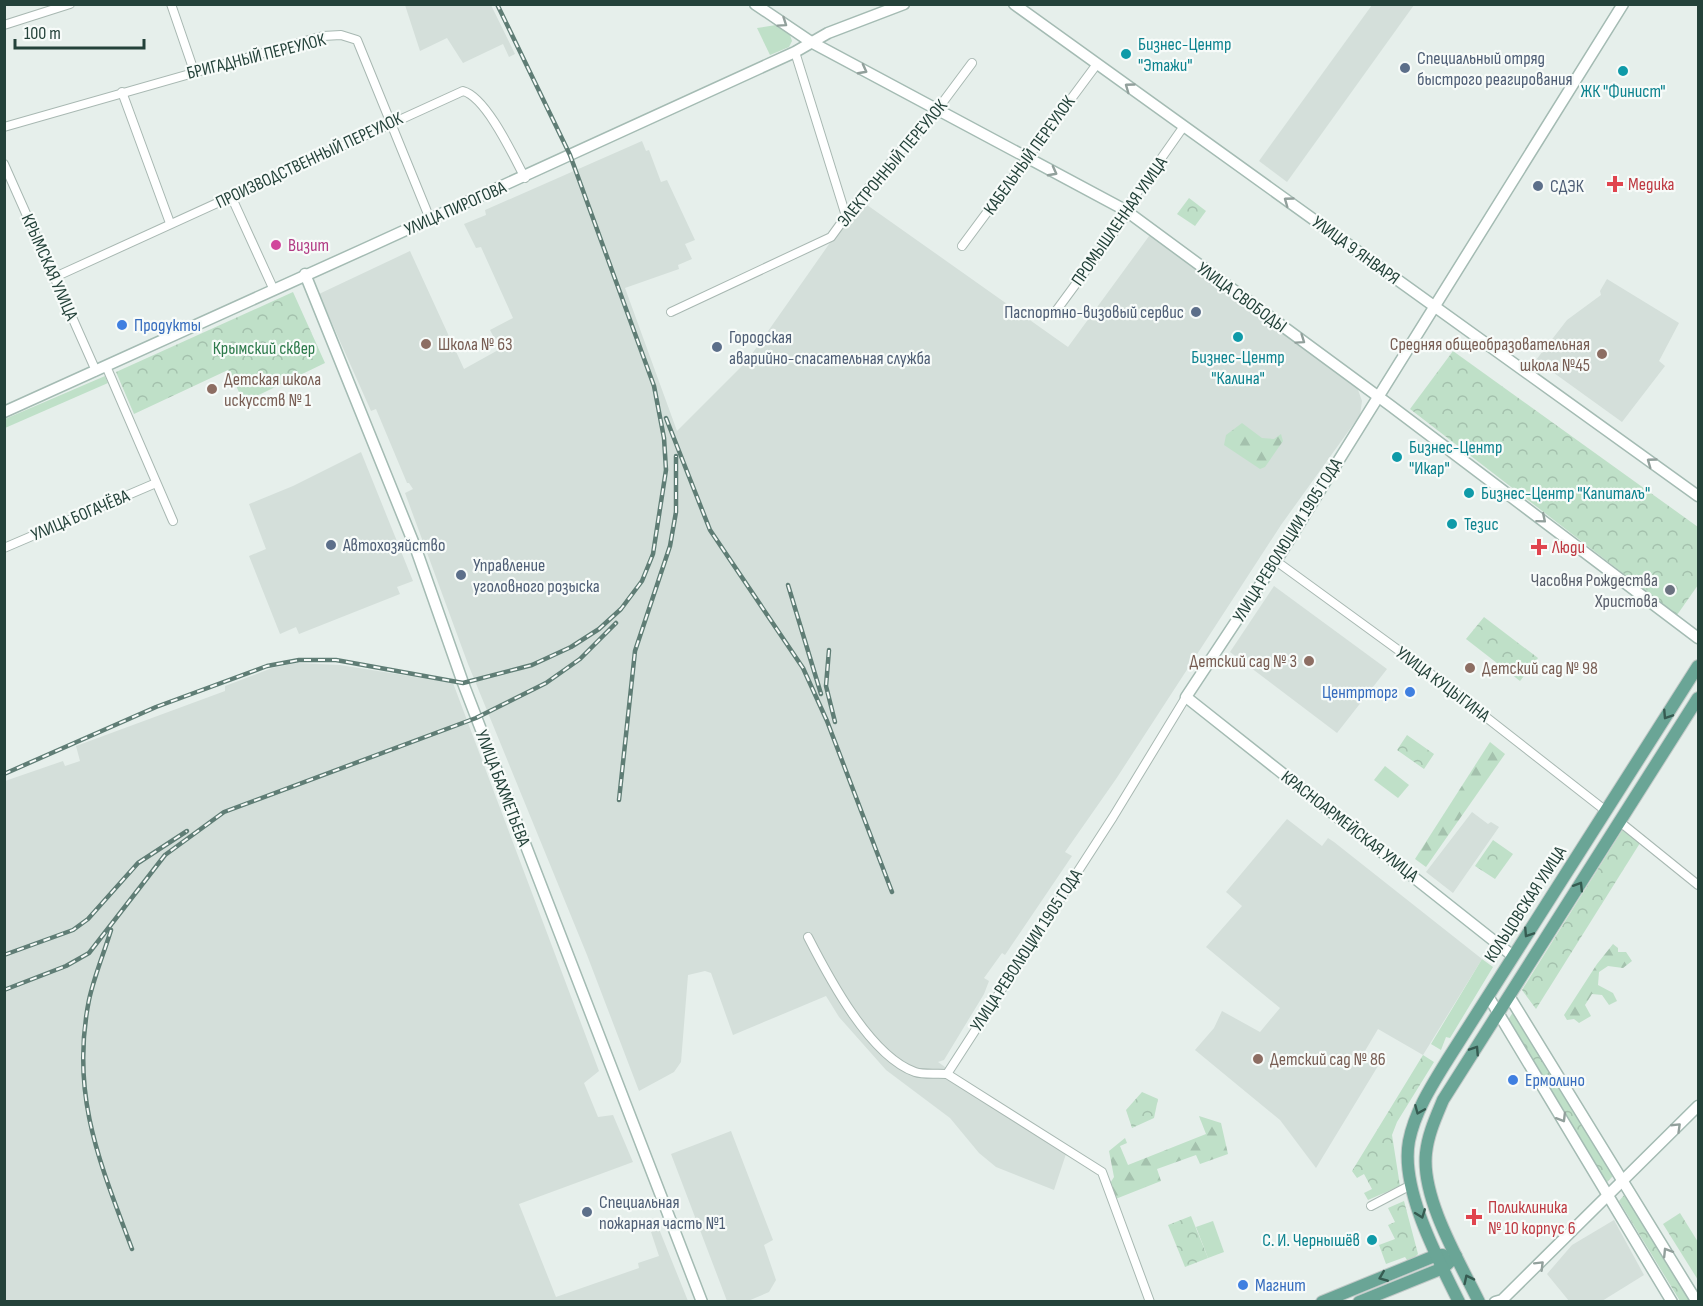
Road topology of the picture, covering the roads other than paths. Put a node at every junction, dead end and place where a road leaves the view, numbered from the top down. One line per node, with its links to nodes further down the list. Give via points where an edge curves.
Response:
1 (70, 4): 7 (street)
2 (171, 4): 12 (street)
3 (755, 4): 8 (street, УЛИЦА СВОБОДЫ, one-way to 8)
4 (904, 4): 8 (street, УЛИЦА ПИРОГОВА)
5 (1014, 4): 11 (street, УЛИЦА 9 ЯНВАРЯ)
6 (1623, 4): 30 (street, УЛИЦА РЕВОЛЮЦИИ 1905 ГОДА)
7 (4, 25)
8 (811, 42): 9 (street, УЛИЦА ПИРОГОВА); 14 (street, УЛИЦА СВОБОДЫ, one-way to 14)
9 (795, 52): 20 (street, УЛИЦА ПИРОГОВА); 23 (street)
10 (972, 63): 14 (street, ЭЛЕКТРОННЫЙ ПЕРЕУЛОК)
11 (1097, 64): 16 (street, УЛИЦА 9 ЯНВАРЯ, one-way to 11); 18 (street, КАБЕЛЬНЫЙ ПЕРЕУЛОК)
12 (194, 71): 13 (street, БРИГАДНЫЙ ПЕРЕУЛОК); 15 (street, БРИГАДНЫЙ ПЕРЕУЛОК, via 323,36 341,35 357,40)
13 (122, 93): 17 (street, БРИГАДНЫЙ ПЕРЕУЛОК); 25 (street)
14 (937, 110): 18 (street, УЛИЦА СВОБОДЫ); 23 (street, ЭЛЕКТРОННЫЙ ПЕРЕУЛОК)
15 (390, 123): 20 (street, ПРОИЗВОДСТВЕННЫЙ ПЕРЕУЛОК, via 454,93 473,94); 21 (street, ПРОИЗВОДСТВЕННЫЙ ПЕРЕУЛОК); 24 (street, БРИГАДНЫЙ ПЕРЕУЛОК)
16 (1184, 126): 22 (street, ПРОМЫШЛЕННАЯ УЛИЦА); 30 (street, УЛИЦА 9 ЯНВАРЯ, one-way to 16)
17 (4, 127)
18 (1027, 158): 22 (street, УЛИЦА СВОБОДЫ, one-way to 22); 26 (street, КАБЕЛЬНЫЙ ПЕРЕУЛОК)
19 (4, 164): 28 (street, КРЫМСКАЯ УЛИЦА)
20 (525, 178): 24 (street, УЛИЦА ПИРОГОВА)
21 (231, 196): 25 (street, ПРОИЗВОДСТВЕННЫЙ ПЕРЕУЛОК); 29 (street)
22 (1125, 210): 32 (street, ПРОМЫШЛЕННАЯ УЛИЦА, via 1123,220); 34 (street, УЛИЦА СВОБОДЫ, one-way to 34)
23 (846, 216): 31 (street, ЭЛЕКТРОННЫЙ ПЕРЕУЛОК, via 831,237)
24 (430, 219): 27 (street, УЛИЦА ПИРОГОВА)
25 (170, 223): 28 (street, ПРОИЗВОДСТВЕННЫЙ ПЕРЕУЛОК)
26 (962, 246)
27 (305, 274): 29 (street, УЛИЦА ПИРОГОВА); 62 (street, УЛИЦА БАХМЕТЬЕВА, via 416,549 463,683)
28 (55, 277): 33 (street, КРЫМСКАЯ УЛИЦА)
29 (273, 288): 33 (street, УЛИЦА ПИРОГОВА)
30 (1436, 308): 34 (street, УЛИЦА РЕВОЛЮЦИИ 1905 ГОДА); 37 (street, УЛИЦА 9 ЯНВАРЯ, one-way to 30)
31 (671, 312)
32 (1053, 315)
33 (101, 368): 35 (street, УЛИЦА ПИРОГОВА); 36 (street, КРЫМСКАЯ УЛИЦА)
34 (1377, 396): 40 (street, УЛИЦА РЕВОЛЮЦИИ 1905 ГОДА); 41 (street, УЛИЦА СВОБОДЫ, one-way to 41)
35 (4, 412)
36 (156, 483): 38 (street, КРЫМСКАЯ УЛИЦА); 39 (street, УЛИЦА БОГАЧЁВА)
37 (1698, 496)
38 (173, 521)
39 (4, 548)
40 (1276, 561): 43 (street, УЛИЦА РЕВОЛЮЦИИ 1905 ГОДА); 45 (street, УЛИЦА КУЦЫГИНА, via 1427,671)
41 (1698, 638)
42 (1698, 666): 45 (main road, КОЛЬЦОВСКАЯ УЛИЦА, one-way to 45)
43 (1185, 698): 49 (street, КРАСНОАРМЕЙСКАЯ УЛИЦА); 53 (street, УЛИЦА РЕВОЛЮЦИИ 1905 ГОДА)
44 (1698, 698): 46 (main road, КОЛЬЦОВСКАЯ УЛИЦА)
45 (1606, 811): 49 (main road, КОЛЬЦОВСКАЯ УЛИЦА, one-way to 49)
46 (1620, 822): 47 (street); 51 (main road, КОЛЬЦОВСКАЯ УЛИЦА, one-way to 46)
47 (1698, 885)
48 (808, 937): 53 (street, via 836,991 887,1055 915,1072)
49 (1514, 956): 50 (main road, КОЛЬЦОВСКАЯ УЛИЦА)
50 (1488, 996): 52 (street); 56 (main road, КОЛЬЦОВСКАЯ УЛИЦА, one-way to 56, via 1426,1095 1409,1144)
51 (1509, 996): 52 (main road, КОЛЬЦОВСКАЯ УЛИЦА); 55 (street)
52 (1498, 1013): 57 (street, one-way to 57); 60 (main road, КОЛЬЦОВСКАЯ УЛИЦА, one-way to 52, via 1431,1193 1426,1154 1443,1100)
53 (947, 1074): 63 (street, via 1102,1172)
54 (1698, 1106): 55 (street, one-way to 54)
55 (1623, 1180): 57 (street); 70 (street, one-way to 55)
56 (1411, 1185): 58 (street); 59 (main road, КОЛЬЦОВСКАЯ УЛИЦА, one-way to 59)
57 (1608, 1194): 68 (street, one-way to 57, via 1536,1269); 69 (street)
58 (1371, 1206)
59 (1437, 1255): 60 (main road); 61 (main road, КОЛЬЦОВСКАЯ УЛИЦА); 64 (main road, one-way to 64)
60 (1456, 1256): 61 (main road); 67 (main road, КОЛЬЦОВСКАЯ УЛИЦА, one-way to 60)
61 (1443, 1268): 65 (main road); 66 (main road, КОЛЬЦОВСКАЯ УЛИЦА)
62 (702, 1302)
63 (1150, 1302)
64 (1322, 1302)
65 (1359, 1302)
66 (1459, 1302)
67 (1479, 1302)
68 (1495, 1302)
69 (1672, 1302)
70 (1697, 1302)

